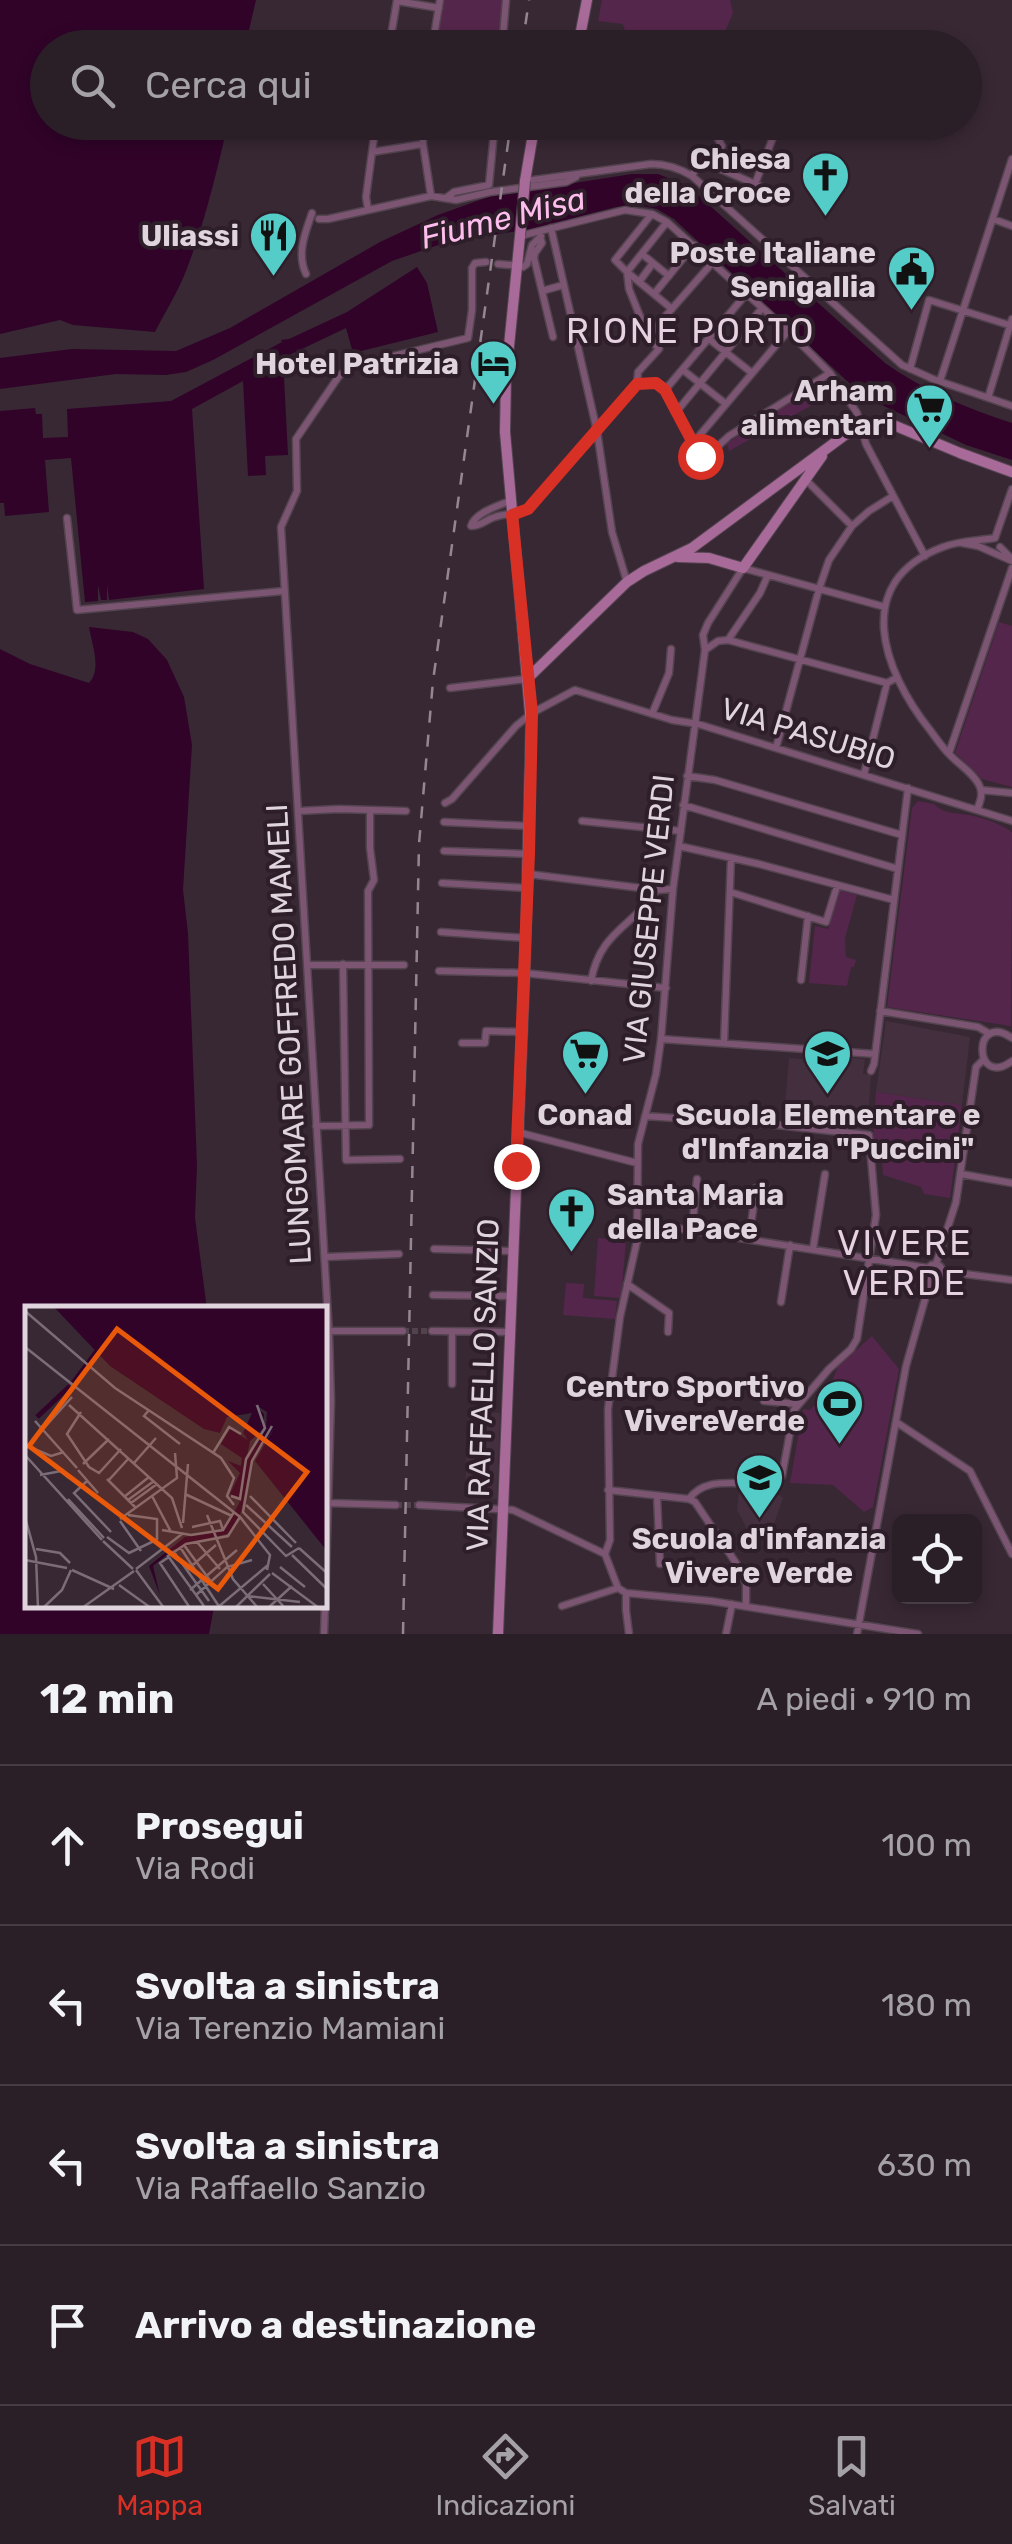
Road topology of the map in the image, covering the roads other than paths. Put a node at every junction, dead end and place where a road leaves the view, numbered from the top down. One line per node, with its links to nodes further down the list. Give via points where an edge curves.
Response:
1 (506, 0): 7 (street)
2 (587, 0): 8 (main road)
3 (397, 1): 4 (street); 5 (street)
4 (440, 4): 6 (street)
5 (392, 30)
6 (435, 30)
7 (504, 30)
8 (581, 30)
9 (374, 140): 16 (street)
10 (423, 140): 15 (street)
11 (493, 140): 26 (street, via 489,185)
12 (531, 140): 21 (main road, VIA RAFFAELLO SANZIO)
13 (718, 140): 18 (street, via 722,146)
14 (772, 140): 22 (street)
15 (423, 144): 16 (street); 24 (street)
16 (372, 152): 27 (street)
17 (1012, 159): 23 (street)
18 (711, 164): 20 (street, via 700,164); 22 (street)
19 (582, 174): 20 (street, via 664,164); 21 (street); 26 (street)
20 (692, 176): 59 (street)
21 (525, 181): 33 (main road, VIA RAFFAELLO SANZIO, bridge)
22 (755, 184): 25 (street)
23 (1008, 186): 29 (street)
24 (432, 196): 26 (street); 27 (street)
25 (783, 196)
26 (445, 199)
27 (368, 210): 43 (street, via 310,222 301,259)
28 (652, 214): 30 (street); 32 (street, via 625,210); 42 (street, via 615,260)
29 (992, 219): 31 (street); 52 (street)
30 (668, 222): 34 (street); 35 (street)
31 (1012, 226)
32 (545, 232): 33 (street); 41 (street); 46 (street); 47 (street, via 534,253)
33 (520, 236): 80 (main road, VIA RAFFAELLO SANZIO, via 504,404)
34 (694, 245): 37 (street); 44 (street)
35 (642, 254): 38 (street); 42 (street)
36 (486, 262): 97 (street, LUNGOMARE GOFFREDO MAMELI, via 472,268 468,338 348,368 296,439 296,492 282,520)
37 (713, 262): 48 (street); 51 (street)
38 (653, 263): 44 (street); 45 (street)
39 (498, 264): 40 (street)
40 (510, 265)
41 (522, 267)
42 (627, 272): 45 (street); 56 (street)
43 (306, 274)
44 (669, 276): 49 (street)
45 (638, 282): 49 (street)
46 (564, 285): 47 (street); 72 (street)
47 (542, 291): 55 (street)
48 (747, 293): 50 (street); 57 (street)
49 (654, 294): 51 (street)
50 (762, 308): 54 (street); 58 (street)
51 (672, 309): 56 (street)
52 (962, 311): 53 (street); 59 (street, via 929,300); 63 (street)
53 (1011, 323): 67 (street)
54 (788, 330): 61 (street); 62 (street)
55 (553, 336)
56 (648, 336): 64 (street, via 658,349 638,372)
57 (709, 339): 58 (street); 60 (street)
58 (726, 352): 61 (street); 65 (street)
59 (910, 369): 63 (street)
60 (683, 370): 65 (street); 66 (street)
61 (752, 373): 68 (street)
62 (830, 373): 71 (street); 73 (street, via 705,458)
63 (940, 382): 67 (street)
64 (637, 384): 66 (street); 72 (street)
65 (700, 384): 68 (street); 70 (street)
66 (665, 390): 70 (street)
67 (988, 398): 69 (street)
68 (726, 404): 73 (street)
69 (1012, 406)
70 (678, 412): 73 (street)
71 (861, 426): 74 (main road); 75 (main road, via 891,424); 79 (street)
72 (597, 431): 81 (street, via 528,509); 95 (street)
73 (694, 442)
74 (826, 450): 76 (main road); 77 (main road)
75 (1012, 472)
76 (789, 476): 77 (main road); 84 (main road)
77 (802, 484): 83 (street); 93 (main road)
78 (1012, 490): 86 (street)
79 (893, 496): 83 (street); 89 (street)
80 (511, 501): 81 (main road, VIA RAFFAELLO SANZIO); 81 (street, via 470,524)
81 (512, 515): 102 (main road, VIA RAFFAELLO SANZIO)
82 (67, 518): 97 (street, via 77,610)
83 (852, 526): 96 (street)
84 (706, 538): 90 (main road); 91 (main road)
85 (957, 542): 86 (street); 88 (street); 89 (street)
86 (996, 542): 87 (street); 88 (street, via 995,552); 88 (street, via 985,546); 92 (street)
87 (1012, 547)
88 (989, 551): 92 (street)
89 (925, 556): 98 (street, via 901,575)
90 (677, 557): 91 (main road); 95 (main road)
91 (709, 558): 93 (main road)
92 (1012, 562): 113 (street)
93 (743, 568): 94 (street); 101 (street, VIA GIUSEPPE VERDI, via 708,624)
94 (768, 575): 96 (street); 99 (street)
95 (627, 582): 103 (main road)
96 (818, 589): 98 (street); 104 (street)
97 (284, 591): 123 (street, LUNGOMARE GOFFREDO MAMELI)
98 (885, 608): 105 (street)
99 (728, 640): 101 (street); 104 (street)
100 (672, 648): 110 (street)
101 (705, 650): 111 (street, VIA GIUSEPPE VERDI)
102 (525, 653): 103 (main road); 106 (main road, VIA RAFFAELLO SANZIO)
103 (551, 656): 106 (main road)
104 (799, 660): 107 (street); 112 (street)
105 (896, 678): 107 (street); 113 (street)
106 (528, 679): 108 (street); 109 (main road, VIA RAFFAELLO SANZIO)
107 (887, 682): 114 (street)
108 (450, 688)
109 (532, 713): 110 (street, VIA PASUBIO, via 574,690); 119 (street); 128 (main road, VIA RAFFAELLO SANZIO)
110 (652, 714): 111 (street, VIA PASUBIO)
111 (694, 724): 112 (street, VIA PASUBIO); 115 (street, VIA GIUSEPPE VERDI)
112 (776, 748): 114 (street, VIA PASUBIO)
113 (949, 754): 117 (street)
114 (864, 774): 116 (street, VIA PASUBIO)
115 (687, 776): 120 (street, VIA GIUSEPPE VERDI); 130 (street)
116 (908, 788): 122 (street, VIA PASUBIO); 130 (street)
117 (981, 790): 118 (street); 122 (street)
118 (1012, 792)
119 (446, 803)
120 (684, 806): 129 (street, VIA GIUSEPPE VERDI); 135 (street)
121 (370, 810): 123 (street); 124 (street); 149 (street)
122 (978, 810): 125 (street, VIA PASUBIO)
123 (298, 811): 148 (street, LUNGOMARE GOFFREDO MAMELI)
124 (406, 811)
125 (1011, 820)
126 (582, 821): 129 (street)
127 (444, 822): 128 (street)
128 (530, 826): 133 (main road, VIA RAFFAELLO SANZIO)
129 (681, 831): 131 (street, VIA GIUSEPPE VERDI)
130 (902, 835): 135 (street)
131 (680, 846): 134 (street); 140 (street, VIA GIUSEPPE VERDI)
132 (444, 851): 133 (street)
133 (529, 854): 136 (main road, VIA RAFFAELLO SANZIO)
134 (731, 858): 138 (street); 142 (street)
135 (898, 869): 143 (street)
136 (528, 874): 139 (main road, VIA RAFFAELLO SANZIO); 141 (street)
137 (442, 883): 139 (street)
138 (837, 886): 143 (street); 144 (street, via 826,922)
139 (528, 888): 146 (main road, VIA RAFFAELLO SANZIO)
140 (672, 889): 141 (street); 155 (street, VIA GIUSEPPE VERDI)
141 (657, 890): 154 (street, via 608,939)
142 (730, 892): 144 (street); 162 (street)
143 (894, 900): 156 (street)
144 (808, 916): 153 (street)
145 (442, 932): 146 (street)
146 (526, 938): 152 (main road, VIA RAFFAELLO SANZIO)
147 (342, 964): 148 (street); 149 (street); 168 (street)
148 (308, 965): 169 (street, LUNGOMARE GOFFREDO MAMELI)
149 (368, 965): 150 (street); 168 (street, via 369,1125)
150 (404, 965)
151 (440, 971): 152 (street)
152 (524, 973): 154 (street); 157 (main road, VIA RAFFAELLO SANZIO)
153 (801, 980)
154 (591, 981): 155 (street)
155 (666, 988): 160 (street, VIA GIUSEPPE VERDI)
156 (880, 1012): 158 (street); 163 (street)
157 (522, 1032): 161 (street, via 486,1030 485,1044); 170 (main road, VIA RAFFAELLO SANZIO)
158 (990, 1034): 159 (street); 164 (street, via 982,1043)
159 (1012, 1038)
160 (661, 1039): 162 (street); 167 (street, VIA GIUSEPPE VERDI)
161 (462, 1043)
162 (724, 1044): 163 (street)
163 (875, 1054): 166 (street)
164 (984, 1059): 165 (street, via 993,1066); 174 (street, via 976,1068)
165 (1011, 1063)
166 (871, 1071)
167 (645, 1116): 172 (street, VIA GIUSEPPE VERDI); 187 (street, via 869,1136 876,1215)
168 (344, 1125): 169 (street); 171 (street, via 346,1160)
169 (316, 1126): 186 (street, LUNGOMARE GOFFREDO MAMELI)
170 (518, 1132): 172 (street); 184 (main road, VIA RAFFAELLO SANZIO)
171 (400, 1159)
172 (637, 1162): 178 (street, VIA GIUSEPPE VERDI)
173 (824, 1174): 182 (street)
174 (961, 1174): 176 (street); 188 (street)
175 (696, 1179): 179 (street)
176 (1012, 1182)
177 (767, 1190): 180 (street, via 756,1188)
178 (638, 1222): 179 (street); 191 (street, VIA GIUSEPPE VERDI)
179 (692, 1230): 180 (street)
180 (749, 1239): 181 (street)
181 (790, 1246): 182 (street); 194 (street)
182 (813, 1249): 187 (street)
183 (434, 1250): 184 (street)
184 (514, 1251): 193 (main road, VIA RAFFAELLO SANZIO)
185 (399, 1254): 186 (street)
186 (324, 1257): 195 (street, LUNGOMARE GOFFREDO MAMELI)
187 (870, 1257): 188 (street); 204 (street, via 854,1344)
188 (936, 1268): 189 (street, via 927,1272); 189 (street, via 939,1278); 190 (street)
189 (931, 1278): 205 (street)
190 (1012, 1280)
191 (627, 1284): 201 (street, via 669,1313); 206 (street, VIA GIUSEPPE VERDI, via 608,1409)
192 (433, 1295): 193 (street)
193 (512, 1296): 200 (main road, VIA RAFFAELLO SANZIO)
194 (781, 1302)
195 (327, 1306)
196 (328, 1330): 197 (street); 209 (street, LUNGOMARE GOFFREDO MAMELI)
197 (403, 1331)
198 (432, 1331): 199 (street)
199 (452, 1332): 200 (street); 202 (street)
200 (510, 1332): 212 (main road, VIA RAFFAELLO SANZIO)
201 (668, 1332)
202 (452, 1384)
203 (764, 1401): 204 (street)
204 (798, 1404): 208 (street, via 782,1476 702,1486)
205 (896, 1422): 215 (street, via 970,1471); 222 (street)
206 (608, 1490): 207 (street); 214 (street, VIA GIUSEPPE VERDI)
207 (657, 1496): 208 (street); 216 (street)
208 (690, 1499): 220 (street, via 740,1569)
209 (330, 1503): 210 (street); 213 (street, LUNGOMARE GOFFREDO MAMELI)
210 (396, 1504)
211 (419, 1505): 212 (street)
212 (504, 1508): 214 (street); 225 (main road, VIA RAFFAELLO SANZIO)
213 (328, 1544)
214 (605, 1554): 217 (street)
215 (1012, 1554)
216 (660, 1564)
217 (622, 1591): 218 (street); 219 (street); 226 (street)
218 (732, 1604): 220 (street); 227 (street)
219 (562, 1606)
220 (746, 1606): 222 (street)
221 (325, 1609): 224 (street, LUNGOMARE GOFFREDO MAMELI)
222 (858, 1630): 223 (street)
223 (906, 1633): 228 (street)
224 (324, 1634)
225 (498, 1634)
226 (629, 1634)
227 (726, 1634)
228 (918, 1634)

